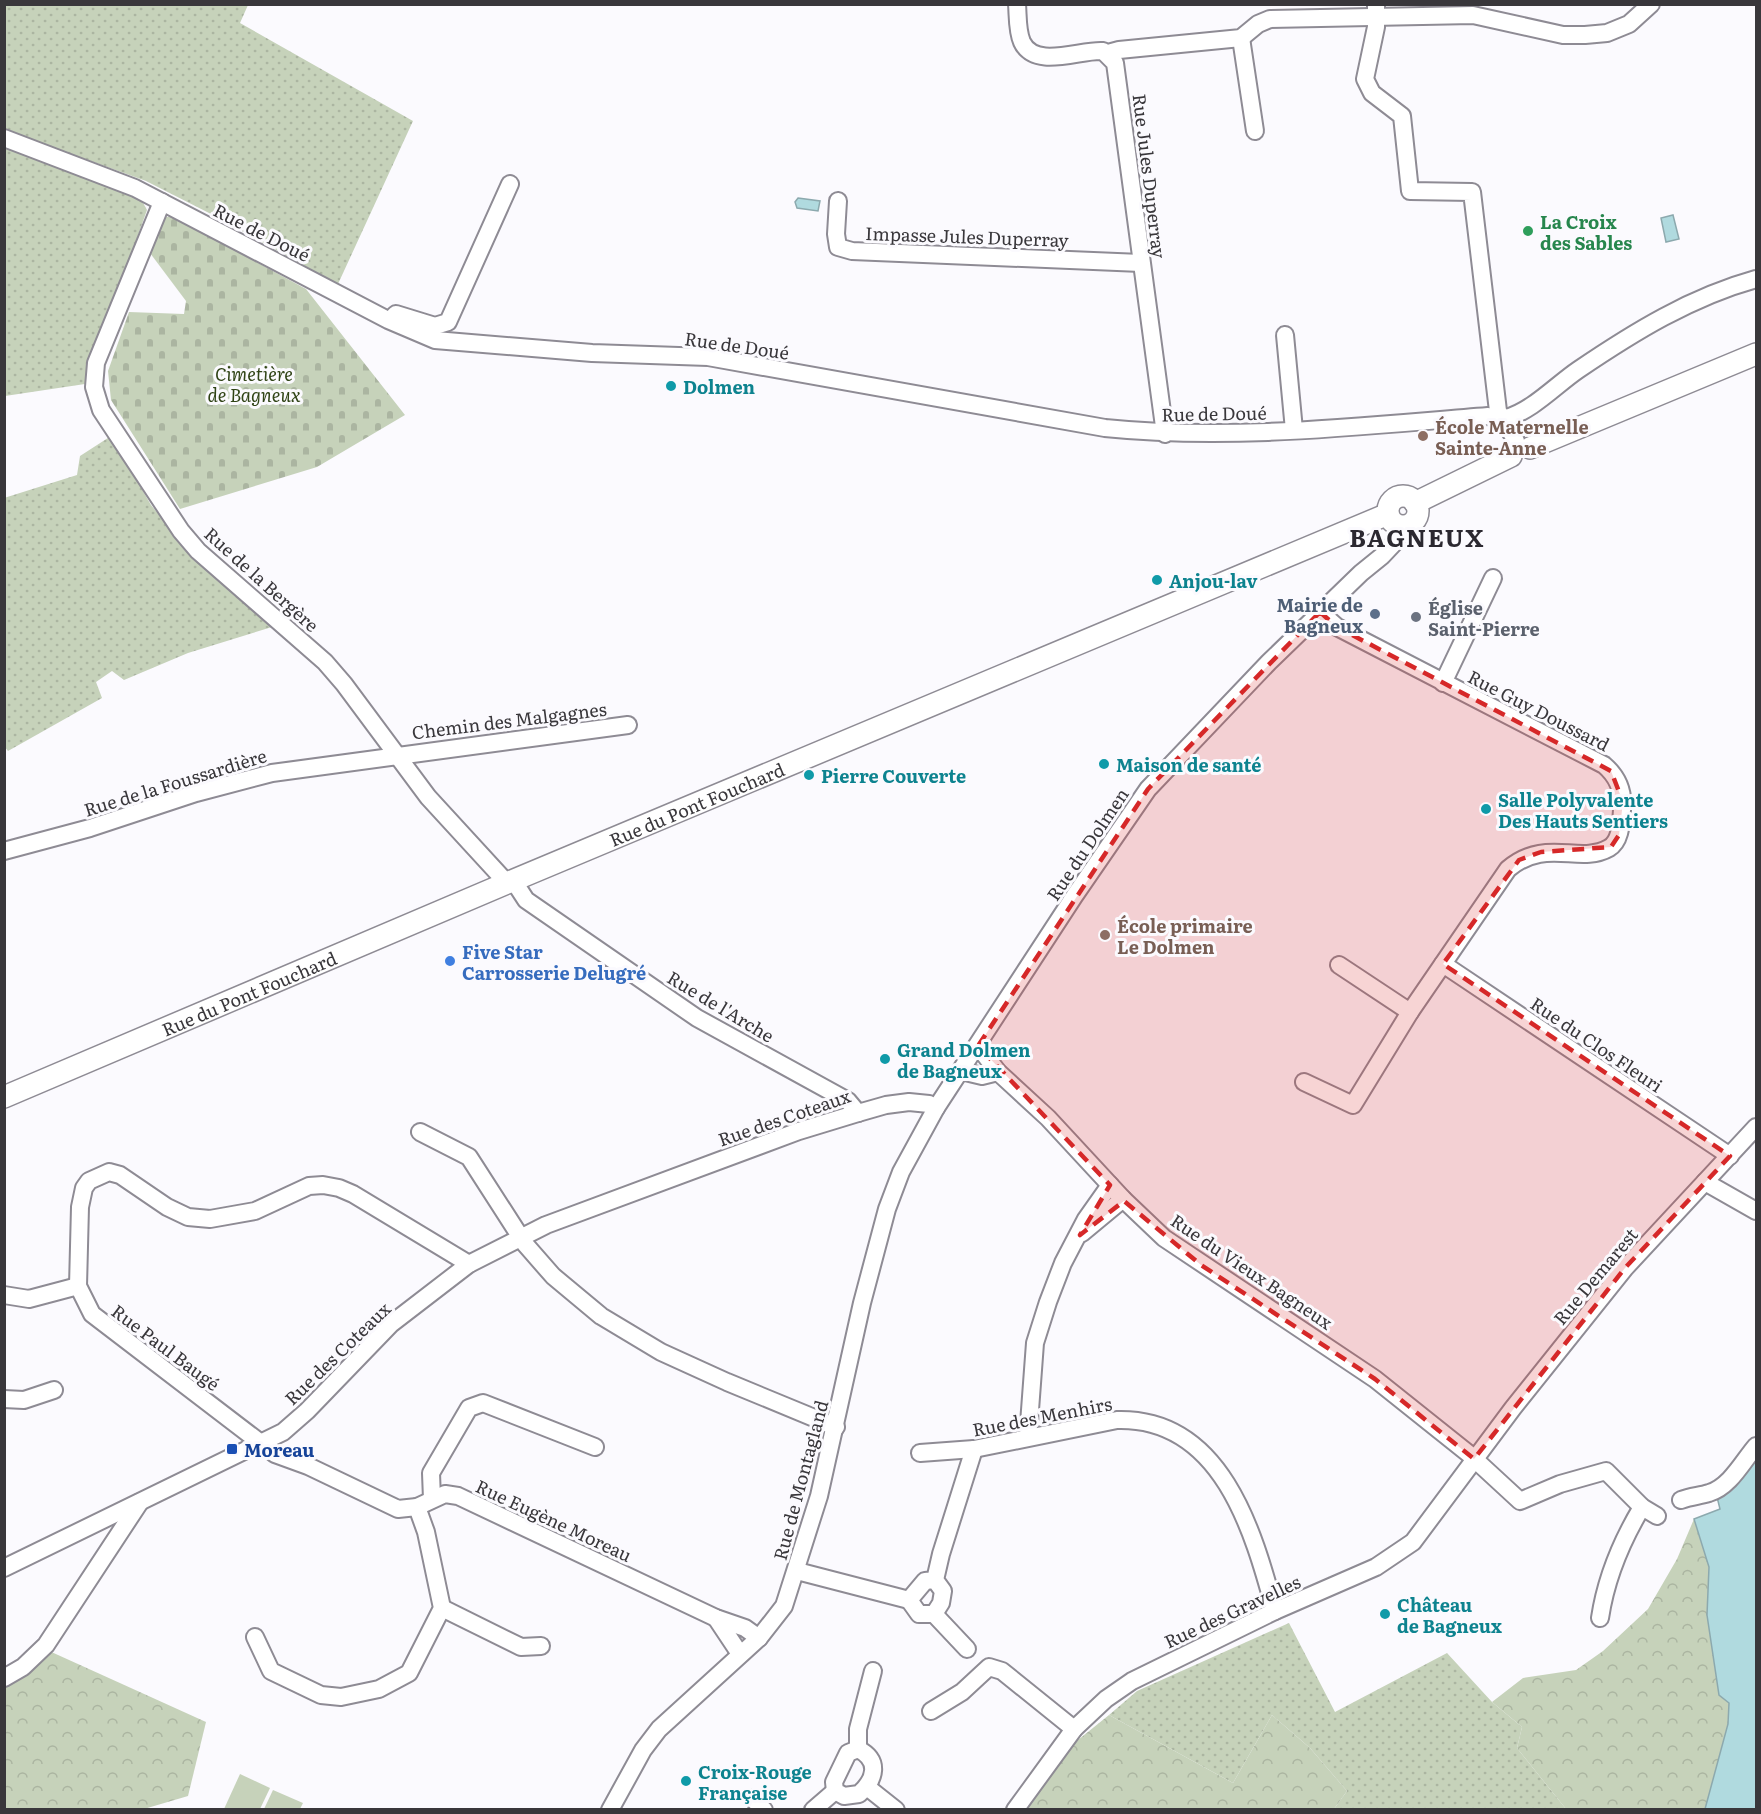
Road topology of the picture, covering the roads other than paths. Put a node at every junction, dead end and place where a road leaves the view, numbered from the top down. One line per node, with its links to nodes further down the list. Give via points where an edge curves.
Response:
1 (1017, 4): 5 (street, via 1022,42 1032,52 1046,57)
2 (1651, 4): 3 (street, via 1629,24 1607,33 1585,35 1563,35 1473,15)
3 (1376, 11): 4 (street, via 1270,19); 16 (street, via 1365,79 1372,93 1402,116 1410,191 1472,192 1498,411)
4 (1241, 38): 5 (street); 6 (street)
5 (1108, 53): 11 (street, Rue Jules Duperray, via 1116,68)
6 (1255, 131)
7 (4, 138): 10 (street, Rue de Doué, via 112,177)
8 (510, 184): 13 (street, via 448,322 435,326 396,314)
9 (838, 201): 11 (street, Impasse Jules Duperray, via 838,247 852,251)
10 (162, 202): 13 (street, Rue de Doué); 25 (street, Rue de la Bergère, via 96,363 94,387 101,410 198,551 325,662)
11 (1141, 263): 18 (street, Rue Jules Duperray)
12 (1756, 279): 16 (street, via 1683,306)
13 (388, 320): 18 (street, Rue de Doué, via 454,343 708,357 1105,428)
14 (1285, 335): 17 (street)
15 (1756, 354): 19 (main road)
16 (1505, 419): 17 (street, Rue de Doué, via 1488,416); 19 (street)
17 (1294, 430): 18 (street, Rue de Doué)
18 (1165, 434)
19 (1519, 448): 20 (main road, Rue du Pont Fouchard, via 1415,503 1407,497 1397,498 1390,504)
20 (1396, 520): 22 (street, Rue du Dolmen, via 1399,538); 27 (main road, Rue du Pont Fouchard)
21 (1493, 578): 23 (street)
22 (1320, 612): 23 (street, Rue Guy Doussard, via 1337,627); 31 (street, Rue du Dolmen, via 1148,789)
23 (1443, 683): 28 (street, Rue Guy Doussard, via 1604,765 1619,782 1623,802 1619,835 1611,847 1595,852 1542,852 1519,860 1508,869)
24 (628, 725): 25 (street, Chemin des Malgagnes)
25 (395, 755): 26 (street, Rue de la Foussardière, via 272,773); 27 (street, Rue de la Bergère, via 428,797)
26 (4, 851)
27 (510, 881): 35 (main road, Rue du Pont Fouchard); 37 (street, Rue de l'Arche, via 526,900 697,1018 848,1101)
28 (1443, 964): 30 (street, Rue Guy Doussard); 40 (street, Rue du Clos Fleuri)
29 (1339, 965): 30 (street)
30 (1410, 1012): 34 (street, Rue Guy Doussard, via 1353,1105)
31 (978, 1046): 32 (street, Rue du Dolmen); 33 (street, Rue du Vieux Bagneux)
32 (961, 1071): 33 (street, via 982,1076); 36 (street, Rue du Dolmen)
33 (998, 1072): 42 (street, Rue du Vieux Bagneux, via 1048,1118)
34 (1304, 1083)
35 (4, 1097)
36 (936, 1108): 37 (street, Rue des Coteaux, via 909,1102); 52 (street, Rue de Montagland, via 901,1172 887,1209)
37 (858, 1113): 46 (street, Rue des Coteaux, via 602,1202)
38 (1756, 1127): 40 (street, Rue Demarest)
39 (420, 1132): 46 (street, via 469,1157)
40 (1730, 1156): 41 (street, Rue Demarest)
41 (1705, 1182): 44 (street); 60 (street, Rue Demarest, via 1625,1268)
42 (1110, 1185): 43 (street, Rue du Vieux Bagneux); 45 (street, via 1086,1219)
43 (1123, 1199): 45 (street); 60 (street, Rue du Vieux Bagneux, via 1164,1238 1375,1378)
44 (1756, 1211)
45 (1080, 1236): 54 (street, via 1063,1263 1035,1343)
46 (520, 1237): 47 (street, Rue des Coteaux); 52 (street, via 553,1276 611,1322 708,1374)
47 (469, 1264): 48 (street, Rue Paul Baugé, via 339,1188 309,1186 255,1211 210,1219 188,1217 109,1172 89,1181 84,1188); 53 (street, Rue des Coteaux, via 391,1324)
48 (78, 1286): 49 (street, via 29,1299); 55 (street, Rue Paul Baugé, via 92,1314 102,1323)
49 (4, 1294)
50 (54, 1390): 51 (street, via 24,1400)
51 (4, 1399)
52 (836, 1427): 73 (street, Rue de Montagland)
53 (283, 1432): 55 (street, Rue des Coteaux); 61 (street, via 291,1450)
54 (1028, 1437): 58 (street, Rue des Menhirs); 77 (street, Rue des Menhirs, via 1139,1419 1158,1424 1192,1445 1212,1462 1247,1522)
55 (263, 1443): 61 (street, via 275,1454); 64 (street, Rue des Coteaux)
56 (1756, 1446): 63 (street, via 1724,1486)
57 (595, 1447): 62 (street, via 483,1402 469,1408 431,1473)
58 (974, 1449): 59 (street, Rue des Menhirs); 74 (street)
59 (920, 1453)
60 (1474, 1460): 66 (street, Rue du Vieux Bagneux, via 1520,1501 1606,1471); 77 (street, Rue des Gravelles, via 1422,1532 1401,1552)
61 (308, 1466): 65 (street, via 398,1509)
62 (432, 1499): 65 (street, Rue Eugène Moreau); 79 (street, Rue Eugène Moreau, via 445,1494 458,1496)
63 (1681, 1500)
64 (140, 1501): 67 (street, Rue des Coteaux); 70 (street)
65 (417, 1507): 76 (street)
66 (1642, 1508): 68 (street); 80 (street, via 1616,1558 1604,1590)
67 (107, 1516): 69 (street, Rue des Coteaux); 70 (street, via 114,1521); 71 (street)
68 (1657, 1516)
69 (82, 1529): 71 (street, via 96,1530 103,1537); 72 (street, Rue des Coteaux)
70 (113, 1541): 71 (street)
71 (103, 1557): 87 (street, via 46,1645 23,1667)
72 (4, 1568)
73 (797, 1571): 75 (street); 82 (street, Rue de Montagland, via 784,1606)
74 (935, 1580): 75 (street, via 925,1581); 78 (street, via 943,1591)
75 (909, 1600): 78 (street, via 919,1614)
76 (442, 1608): 81 (street, via 409,1673 380,1689 341,1697 321,1695 271,1671); 83 (street, via 521,1647)
77 (1275, 1611): 89 (street, Rue des Gravelles, via 1132,1681)
78 (934, 1614): 84 (street)
79 (716, 1618): 82 (street, Rue Eugène Moreau, via 745,1628); 85 (street)
80 (1600, 1618)
81 (255, 1637)
82 (759, 1638): 85 (street, Rue de Montagland)
83 (541, 1646)
84 (966, 1649)
85 (740, 1654): 93 (street, Rue de Montagland, via 659,1729)
86 (873, 1671): 90 (street, via 858,1729)
87 (4, 1678)
88 (931, 1711): 89 (street, via 962,1692 989,1667 1002,1671)
89 (1074, 1729): 96 (street, Rue des Gravelles)
90 (858, 1749): 91 (street, via 869,1755 874,1765); 92 (street, via 848,1753 834,1782)
91 (867, 1787): 92 (street, via 860,1794 844,1796); 95 (street)
92 (835, 1791): 94 (street)
93 (610, 1809)
94 (813, 1809)
95 (896, 1809)
96 (1015, 1809)

